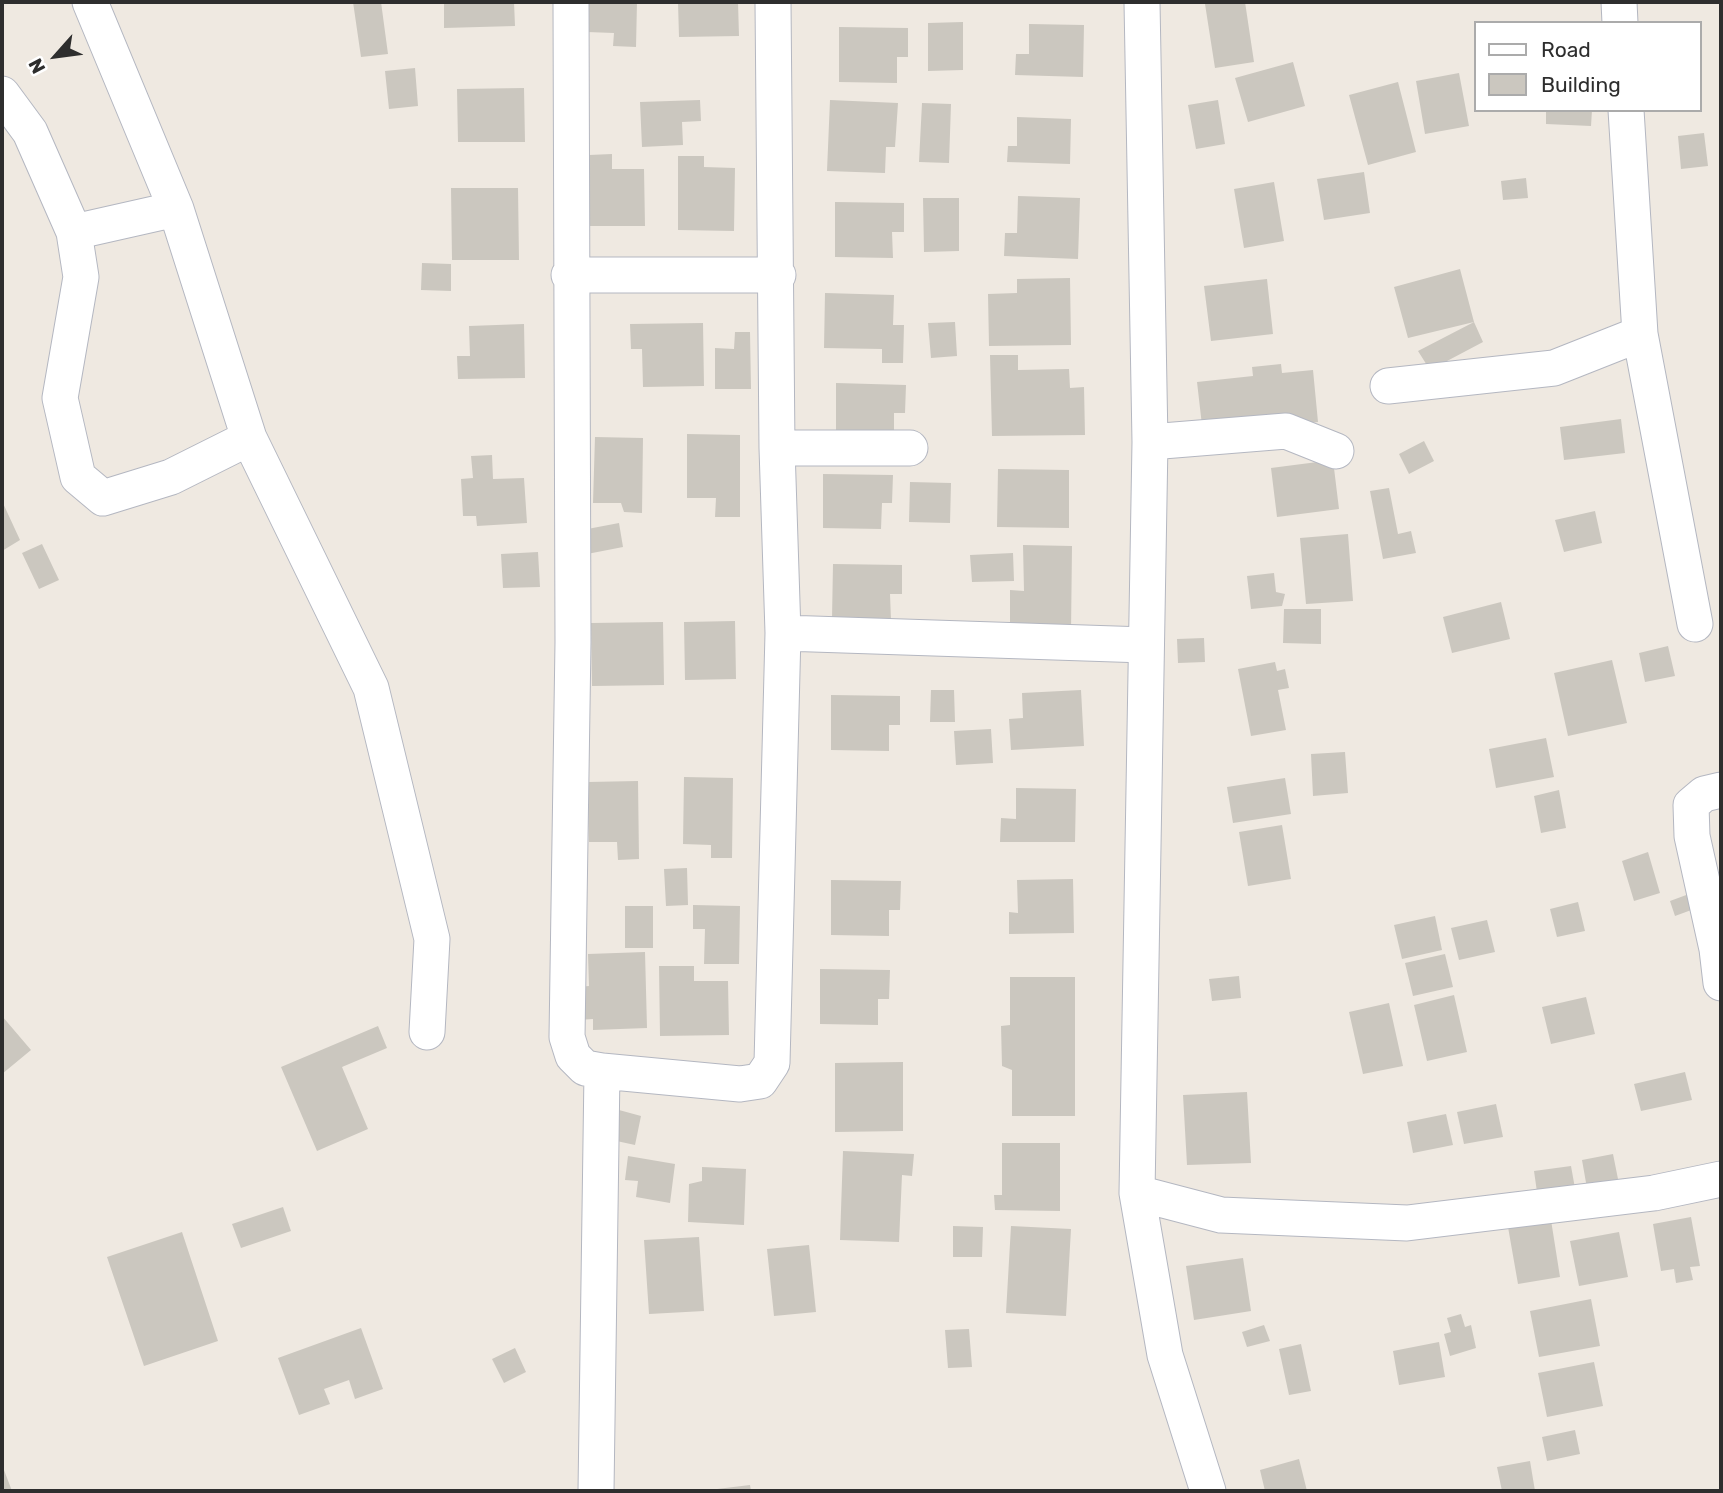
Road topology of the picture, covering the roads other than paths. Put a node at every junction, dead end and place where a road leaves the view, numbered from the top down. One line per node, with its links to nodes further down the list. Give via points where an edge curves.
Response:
1 (90, 2): 9 (street)
2 (571, 2): 11 (street)
3 (774, 2): 12 (street)
4 (1142, 2): 16 (street)
5 (1619, 2): 6 (street)
6 (1620, 21)
7 (2, 94): 10 (street, via 30,132)
8 (1626, 112): 13 (street)
9 (176, 209): 10 (street); 15 (street)
10 (74, 232): 15 (street, via 82,276 60,398 78,477 103,498 171,477)
11 (569, 275): 12 (street); 26 (street, via 573,642 567,1037 573,1056 585,1069)
12 (778, 275): 17 (street)
13 (1640, 334): 14 (street, via 1554,368); 20 (street)
14 (1388, 386)
15 (249, 438): 25 (street, via 371,688 432,939)
16 (1150, 442): 19 (street, via 1286,431); 22 (street)
17 (777, 448): 18 (street); 21 (street)
18 (910, 448)
19 (1336, 451)
20 (1695, 624)
21 (783, 633): 22 (street); 26 (street, via 772,1063 760,1081 740,1084)
22 (1145, 645): 28 (street)
23 (1721, 790): 24 (street, via 1704,794 1692,804 1692,836)
24 (1721, 983)
25 (427, 1032)
26 (602, 1071): 29 (street)
27 (1721, 1179): 28 (street, via 1654,1194 1407,1223 1221,1215)
28 (1137, 1193): 30 (street, via 1166,1355)
29 (596, 1491)
30 (1208, 1491)

